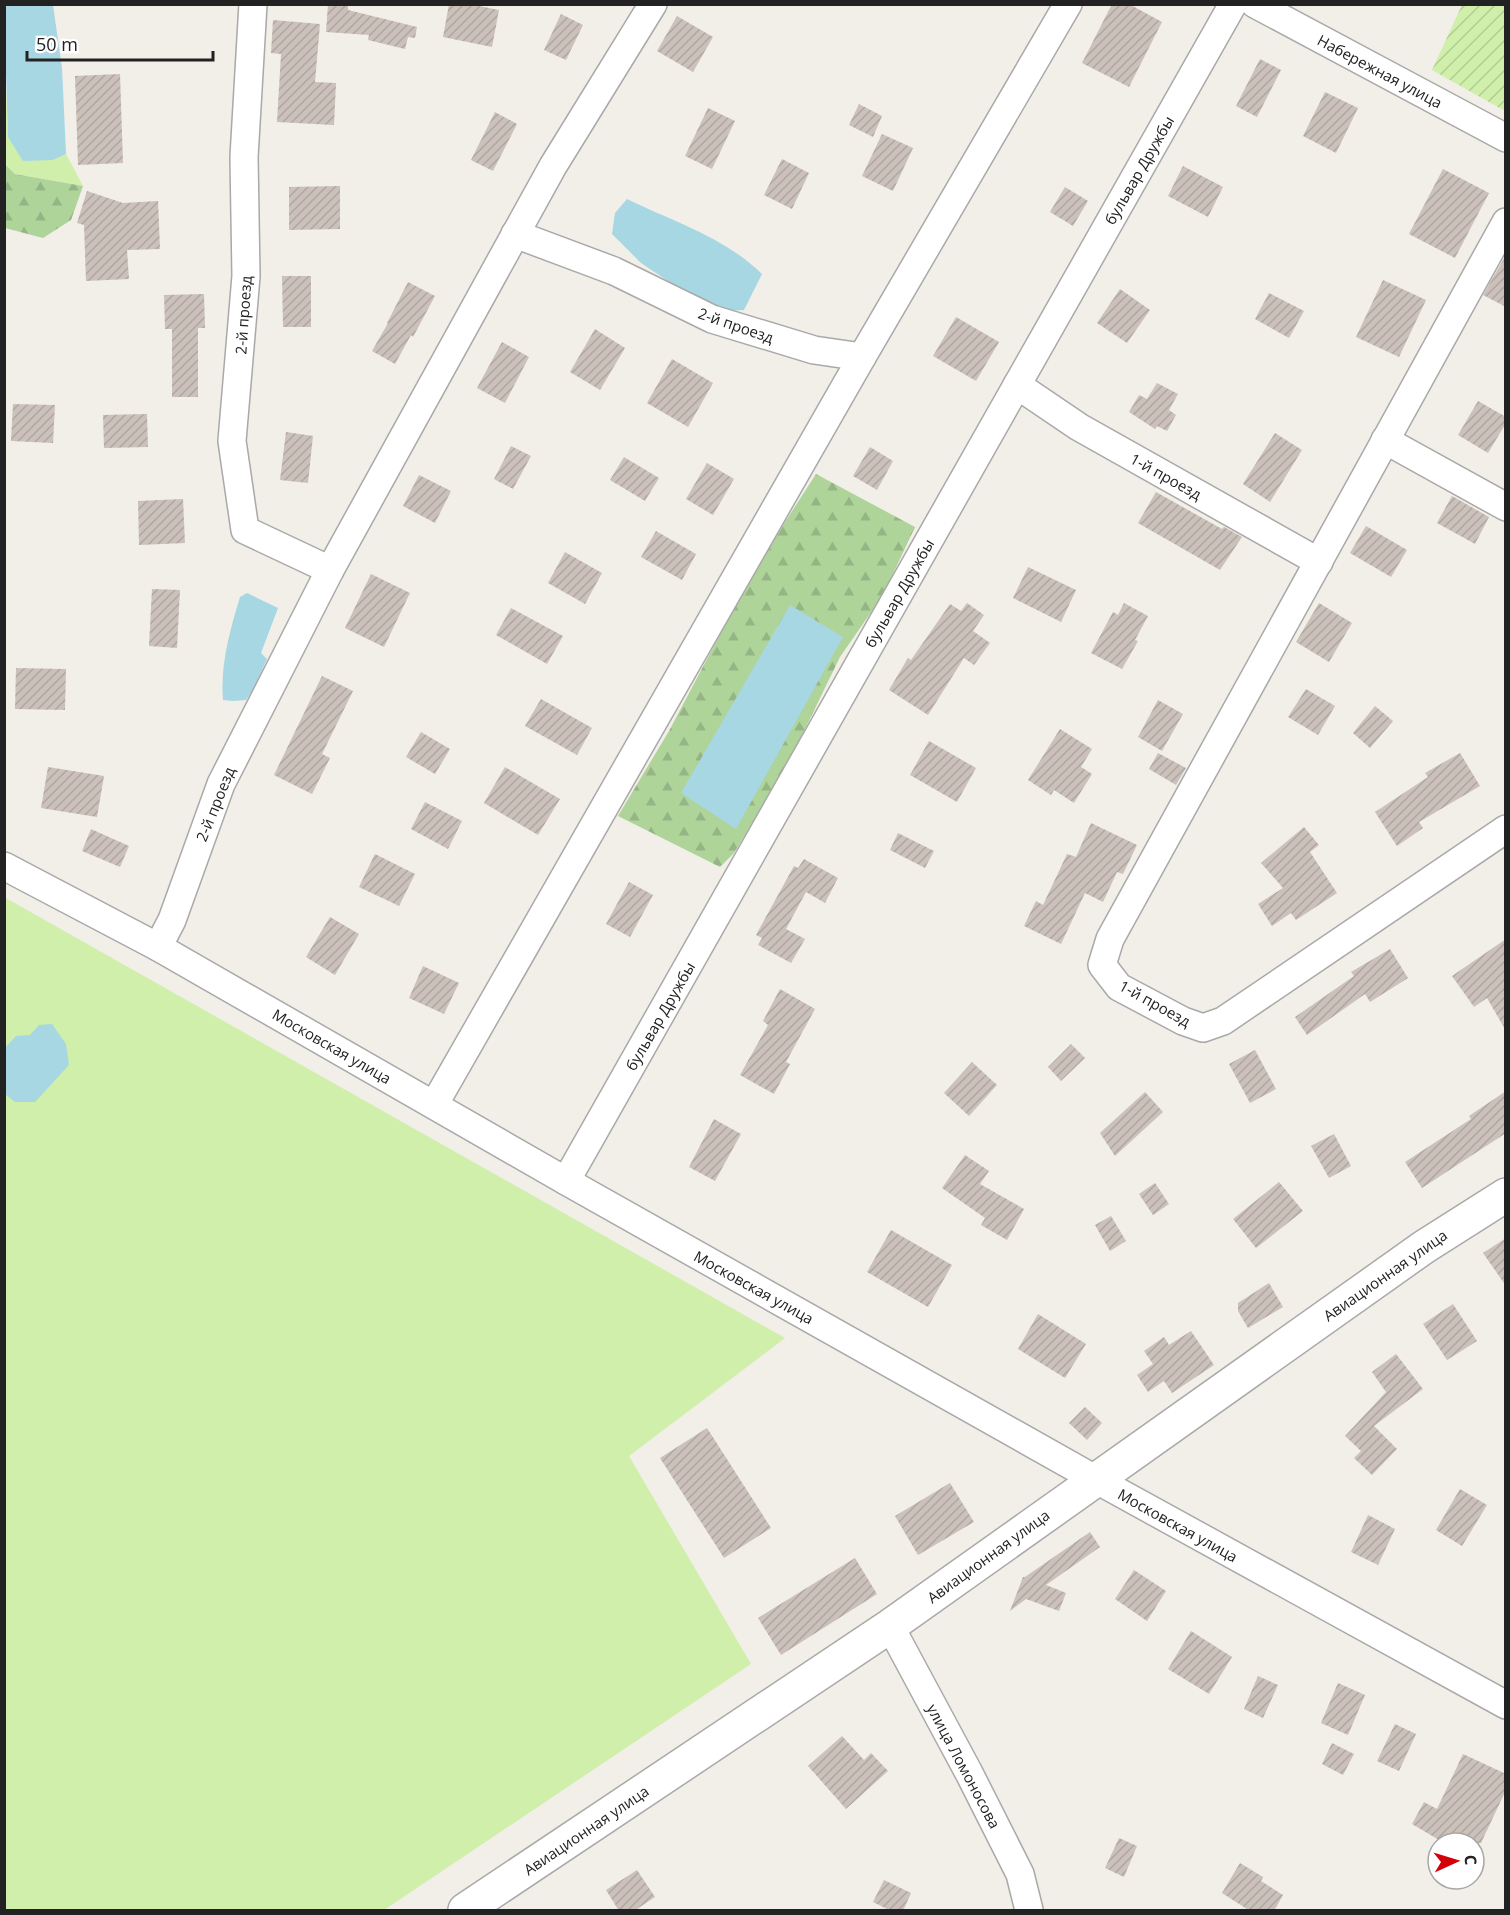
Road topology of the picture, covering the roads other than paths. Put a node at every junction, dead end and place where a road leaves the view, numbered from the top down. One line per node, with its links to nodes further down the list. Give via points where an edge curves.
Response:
1 (253, 4): 14 (street, 2-й проезд, via 244,158 246,276 232,441 245,530)
2 (653, 4): 8 (street, 2-й проезд)
3 (1068, 4): 9 (street)
4 (1233, 4): 10 (street, бульвар Дружбы)
5 (1255, 4): 6 (street, Набережная улица)
6 (1506, 138)
7 (1506, 222): 11 (street, 1-й проезд)
8 (515, 234): 9 (street, 2-й проезд, via 614,271 712,320 814,350); 14 (street, 2-й проезд)
9 (862, 357): 18 (street)
10 (1017, 385): 13 (street, 1-й проезд, via 1079,427); 19 (street, бульвар Дружбы)
11 (1385, 440): 12 (street); 13 (street, 1-й проезд)
12 (1506, 507)
13 (1319, 562): 15 (street, 1-й проезд, via 1110,939 1102,965 1119,987 1203,1028 1223,1021)
14 (330, 570): 17 (street, 2-й проезд, via 221,784 172,920)
15 (1506, 829)
16 (4, 866): 17 (street, Московская улица)
17 (158, 946): 18 (street, Московская улица)
18 (434, 1105): 19 (street, Московская улица)
19 (566, 1181): 21 (street, Московская улица)
20 (1506, 1195): 21 (street, Авиационная улица, via 1424,1247)
21 (1095, 1479): 22 (street, Авиационная улица); 23 (street, Московская улица)
22 (890, 1626): 24 (street, Авиационная улица); 25 (street, улица Ломоносова, via 1020,1874)
23 (1506, 1705)
24 (465, 1911)
25 (1029, 1911)

